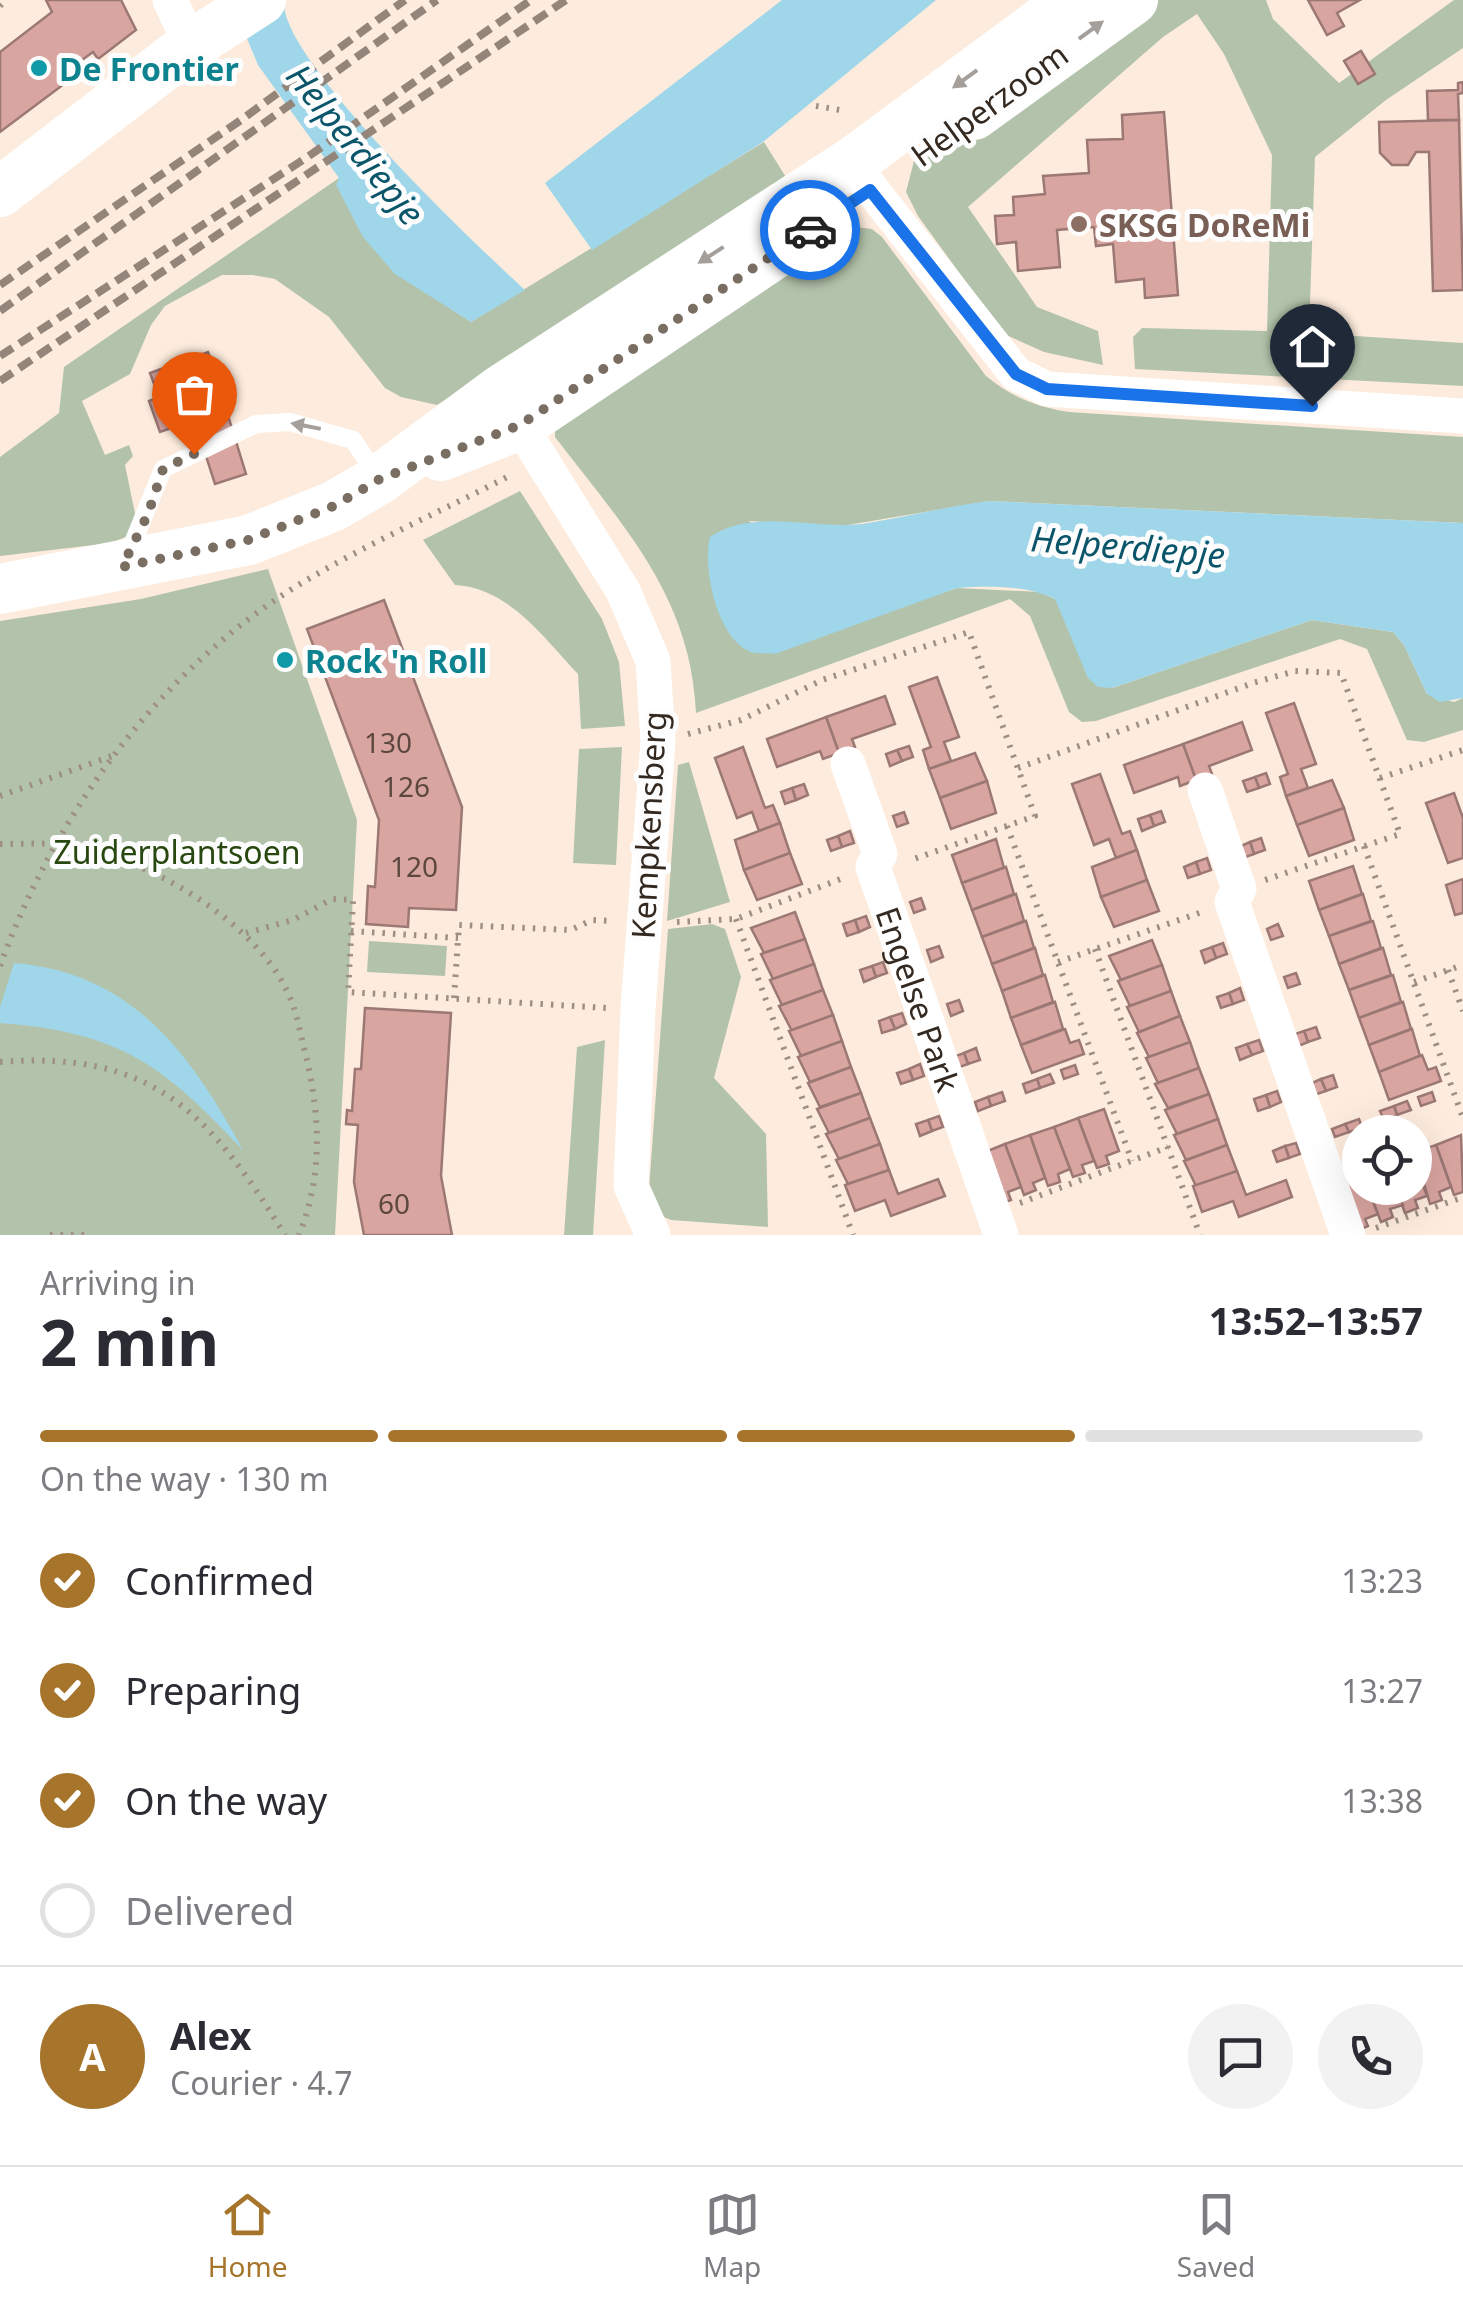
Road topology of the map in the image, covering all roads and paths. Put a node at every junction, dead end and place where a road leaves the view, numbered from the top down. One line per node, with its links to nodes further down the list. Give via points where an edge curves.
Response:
1 (6, 0): 5 (path)
2 (170, 0): 6 (street)
3 (1072, 0): 9 (street, Helperzoom, one-way to 9)
4 (1133, 0): 9 (street, Helperzoom, one-way to 4)
5 (0, 6)
6 (227, 22): 10 (street)
7 (816, 106): 8 (path)
8 (846, 111)
9 (860, 176): 11 (street, via 1016,374 1047,389); 12 (street, Helperzoom)
10 (0, 192)
11 (1463, 416)
12 (520, 425): 13 (street, Helperzoom); 17 (path, via 226,637); 40 (street, Kempkensberg, via 623,592 653,662 658,742)
13 (380, 479): 14 (street, Helperzoom, via 334,506 248,540); 14 (lane, one-way to 14, via 353,440 337,432 290,422 256,424 163,469)
14 (122, 567): 15 (street, Helperzoom)
15 (0, 589)
16 (1463, 750): 20 (path)
17 (114, 756): 22 (path); 25 (path)
18 (848, 764): 47 (street, Engelse Park, via 880,854 873,868)
19 (1018, 768): 20 (path, via 1179,706 1295,671 1342,673)
20 (1380, 778): 26 (path, via 1400,834)
21 (1205, 790): 27 (street)
22 (0, 796)
23 (1008, 826): 34 (path)
24 (0, 844): 25 (path)
25 (56, 844): 31 (path, via 133,864); 36 (path)
26 (1364, 846): 27 (path); 38 (path)
27 (1235, 895): 33 (path); 48 (street)
28 (736, 919): 54 (path)
29 (532, 928): 32 (path, via 459,924)
30 (351, 932): 31 (path, via 353,900 332,899); 32 (path); 39 (path, via 348,992)
31 (246, 934): 52 (path, via 286,989 316,1092 315,1175)
32 (458, 938): 39 (path)
33 (1095, 949): 34 (path); 44 (path)
34 (1058, 962): 45 (path)
35 (1463, 964): 37 (path)
36 (0, 966)
37 (1448, 970): 38 (path); 41 (path)
38 (1414, 982): 43 (path)
39 (454, 998): 40 (path)
40 (638, 1010): 53 (street, Kempkensberg, via 631,1186)
41 (1463, 1012)
42 (0, 1062): 51 (path, via 98,1063 140,1079 186,1108 223,1145)
43 (1463, 1118)
44 (1168, 1148): 45 (path); 55 (path)
45 (1132, 1161): 47 (path)
46 (1463, 1198): 48 (path)
47 (998, 1224)
48 (1361, 1232)
49 (50, 1235): 50 (path)
50 (84, 1235)
51 (285, 1235)
52 (299, 1235)
53 (654, 1235)
54 (854, 1235)
55 (1200, 1235)

